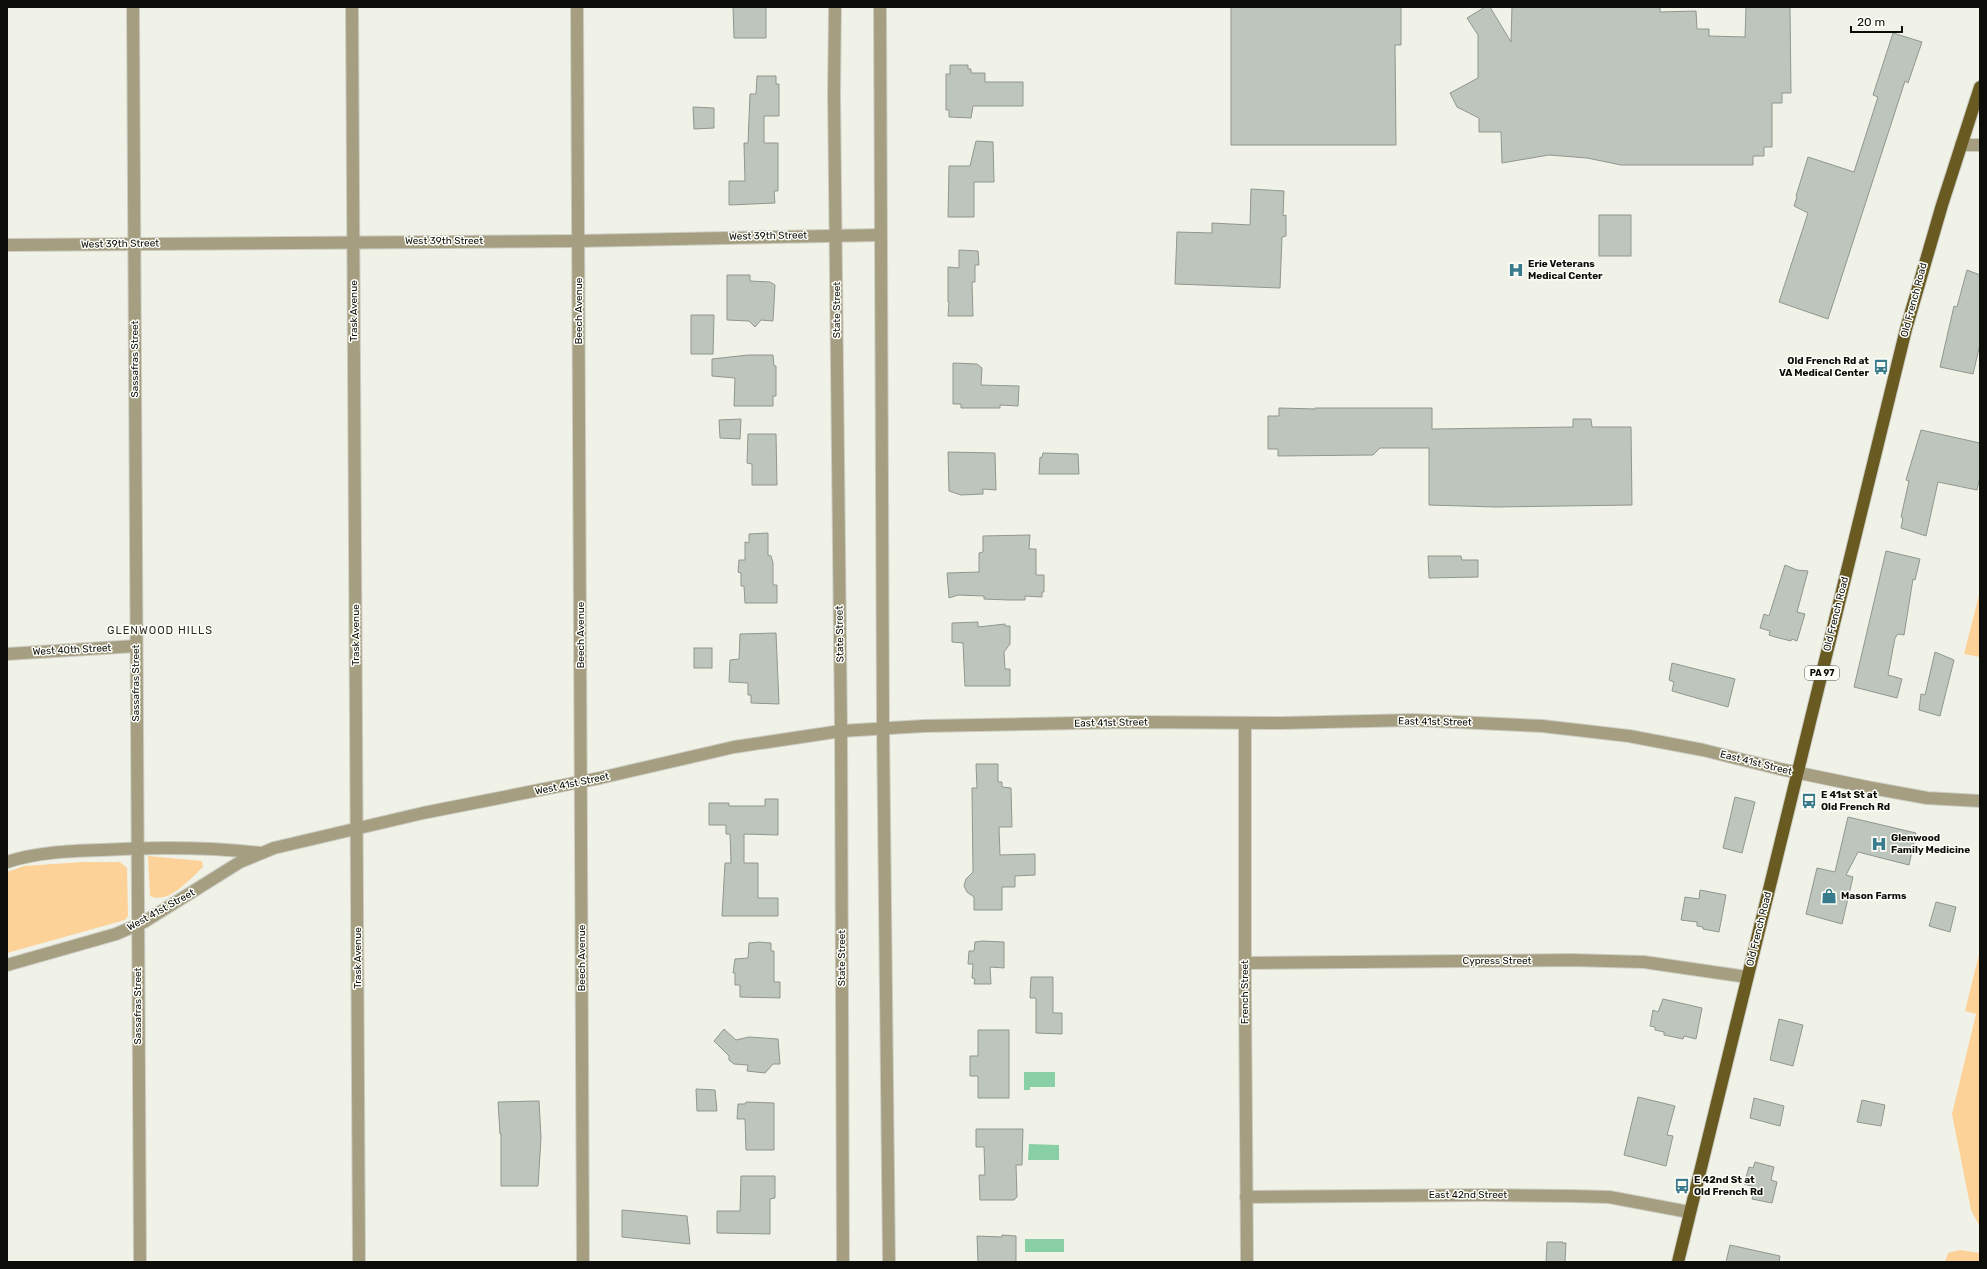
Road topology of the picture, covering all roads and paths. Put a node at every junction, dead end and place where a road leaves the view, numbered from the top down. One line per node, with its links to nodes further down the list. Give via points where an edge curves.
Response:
1 (133, 7): 14 (street, Sassafras Street)
2 (352, 7): 12 (street, Trask Avenue)
3 (577, 7): 11 (street, Beech Avenue)
4 (835, 7): 9 (street, State Street)
5 (880, 7): 10 (street)
6 (1980, 87): 7 (main road, Old French Road / PA 97)
7 (1961, 145): 8 (street); 20 (main road, Old French Road / PA 97, via 1906,329)
8 (1980, 145)
9 (836, 235): 10 (street, West 39th Street); 11 (street, West 39th Street); 19 (street, State Street)
10 (880, 235): 18 (street)
11 (578, 240): 12 (street, West 39th Street); 21 (street, Beech Avenue)
12 (354, 242): 14 (street, West 39th Street); 23 (street, Trask Avenue)
13 (7, 245): 14 (street, West 39th Street)
14 (134, 245): 15 (street, Sassafras Street)
15 (136, 646): 16 (street, West 40th Street); 24 (street, Sassafras Street)
16 (7, 654)
17 (1245, 723): 18 (street, East 41st Street, via 1129,722); 20 (street, East 41st Street, via 1412,720 1542,726 1629,736 1696,748); 28 (street, French Street)
18 (883, 728): 19 (street, West 41st Street); 37 (street)
19 (841, 731): 21 (street, West 41st Street, via 734,747); 36 (street, State Street)
20 (1797, 773): 22 (street, East 41st Street, via 1927,798); 30 (main road, Old French Road / PA 97)
21 (582, 781): 23 (street, West 41st Street); 35 (street, Beech Avenue)
22 (1980, 801)
23 (358, 829): 25 (street, West 41st Street); 34 (street, Trask Avenue)
24 (137, 847): 25 (street, West 41st Street, via 194,847); 26 (street, West 41st Street, via 38,855); 27 (street, Sassafras Street)
25 (262, 853): 27 (street, West 41st Street, via 240,862)
26 (7, 862)
27 (138, 924): 29 (street, West 41st Street, via 110,937); 33 (street, Sassafras Street)
28 (1245, 963): 30 (street, Cypress Street, via 1571,960 1644,962); 31 (street, French Street)
29 (7, 966)
30 (1747, 977): 32 (main road, Old French Road / PA 97)
31 (1246, 1197): 32 (street, East 42nd Street, via 1609,1197); 38 (street, French Street)
32 (1689, 1212): 39 (main road, Old French Road / PA 97)
33 (140, 1262)
34 (359, 1262)
35 (583, 1262)
36 (843, 1262)
37 (889, 1262)
38 (1247, 1262)
39 (1678, 1262)

